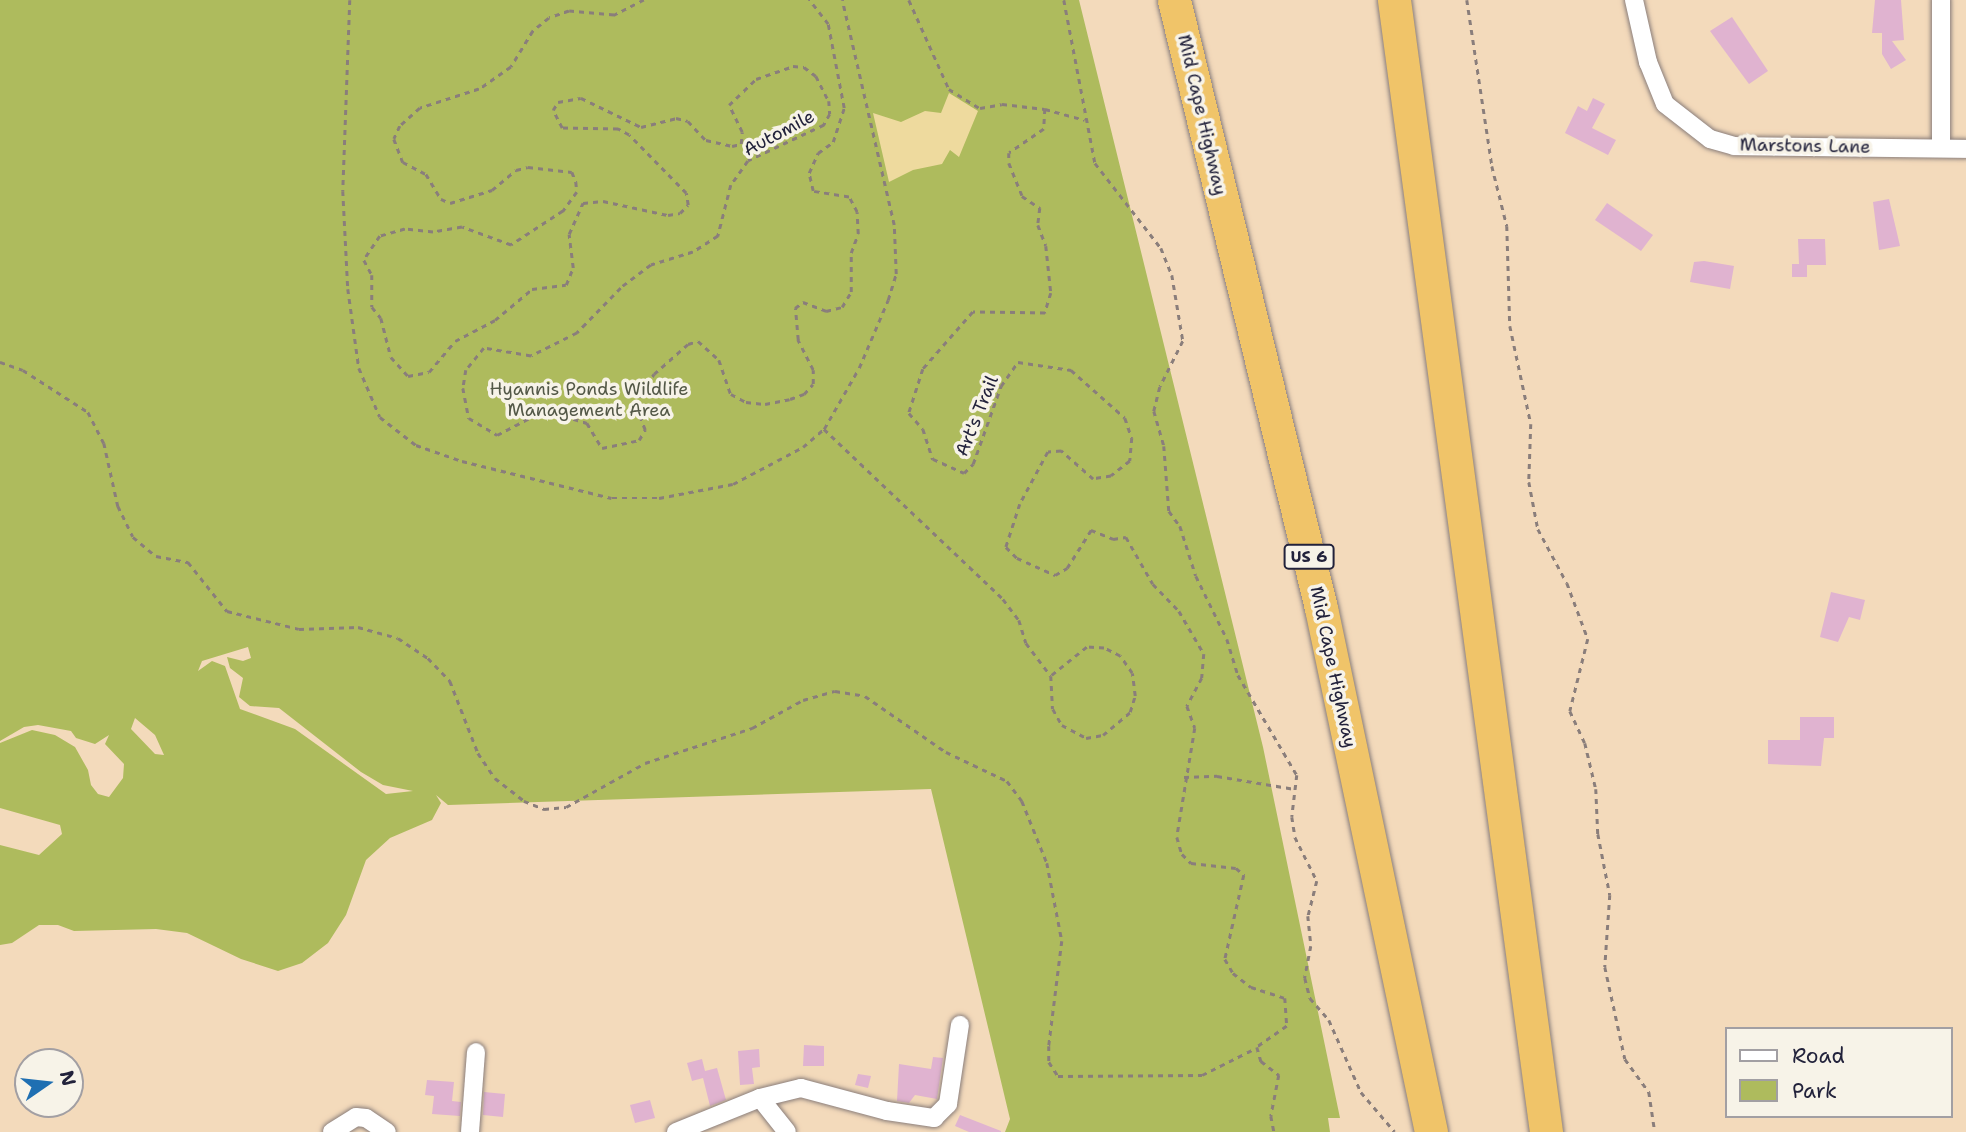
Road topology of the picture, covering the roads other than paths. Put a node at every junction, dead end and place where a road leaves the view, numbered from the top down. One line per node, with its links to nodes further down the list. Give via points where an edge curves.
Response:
1 (1174, 0): 17 (highway, Mid Cape Highway / US 6, via 1321,608)
2 (1394, 0): 18 (highway)
3 (1634, 0): 5 (street, Marstons Lane, via 1648,62 1665,104 1710,139 1734,146)
4 (1941, 0): 5 (street)
5 (1941, 148): 6 (street, Marstons Lane)
6 (1966, 149)
7 (960, 1025): 10 (street, via 948,1104)
8 (476, 1052): 14 (street)
9 (760, 1098): 10 (street, via 811,1089); 12 (street); 16 (street)
10 (935, 1125)
11 (337, 1127): 13 (street, via 366,1118)
12 (696, 1130): 15 (street)
13 (387, 1132)
14 (470, 1132)
15 (676, 1132)
16 (787, 1132)
17 (1431, 1132)
18 (1546, 1132)

